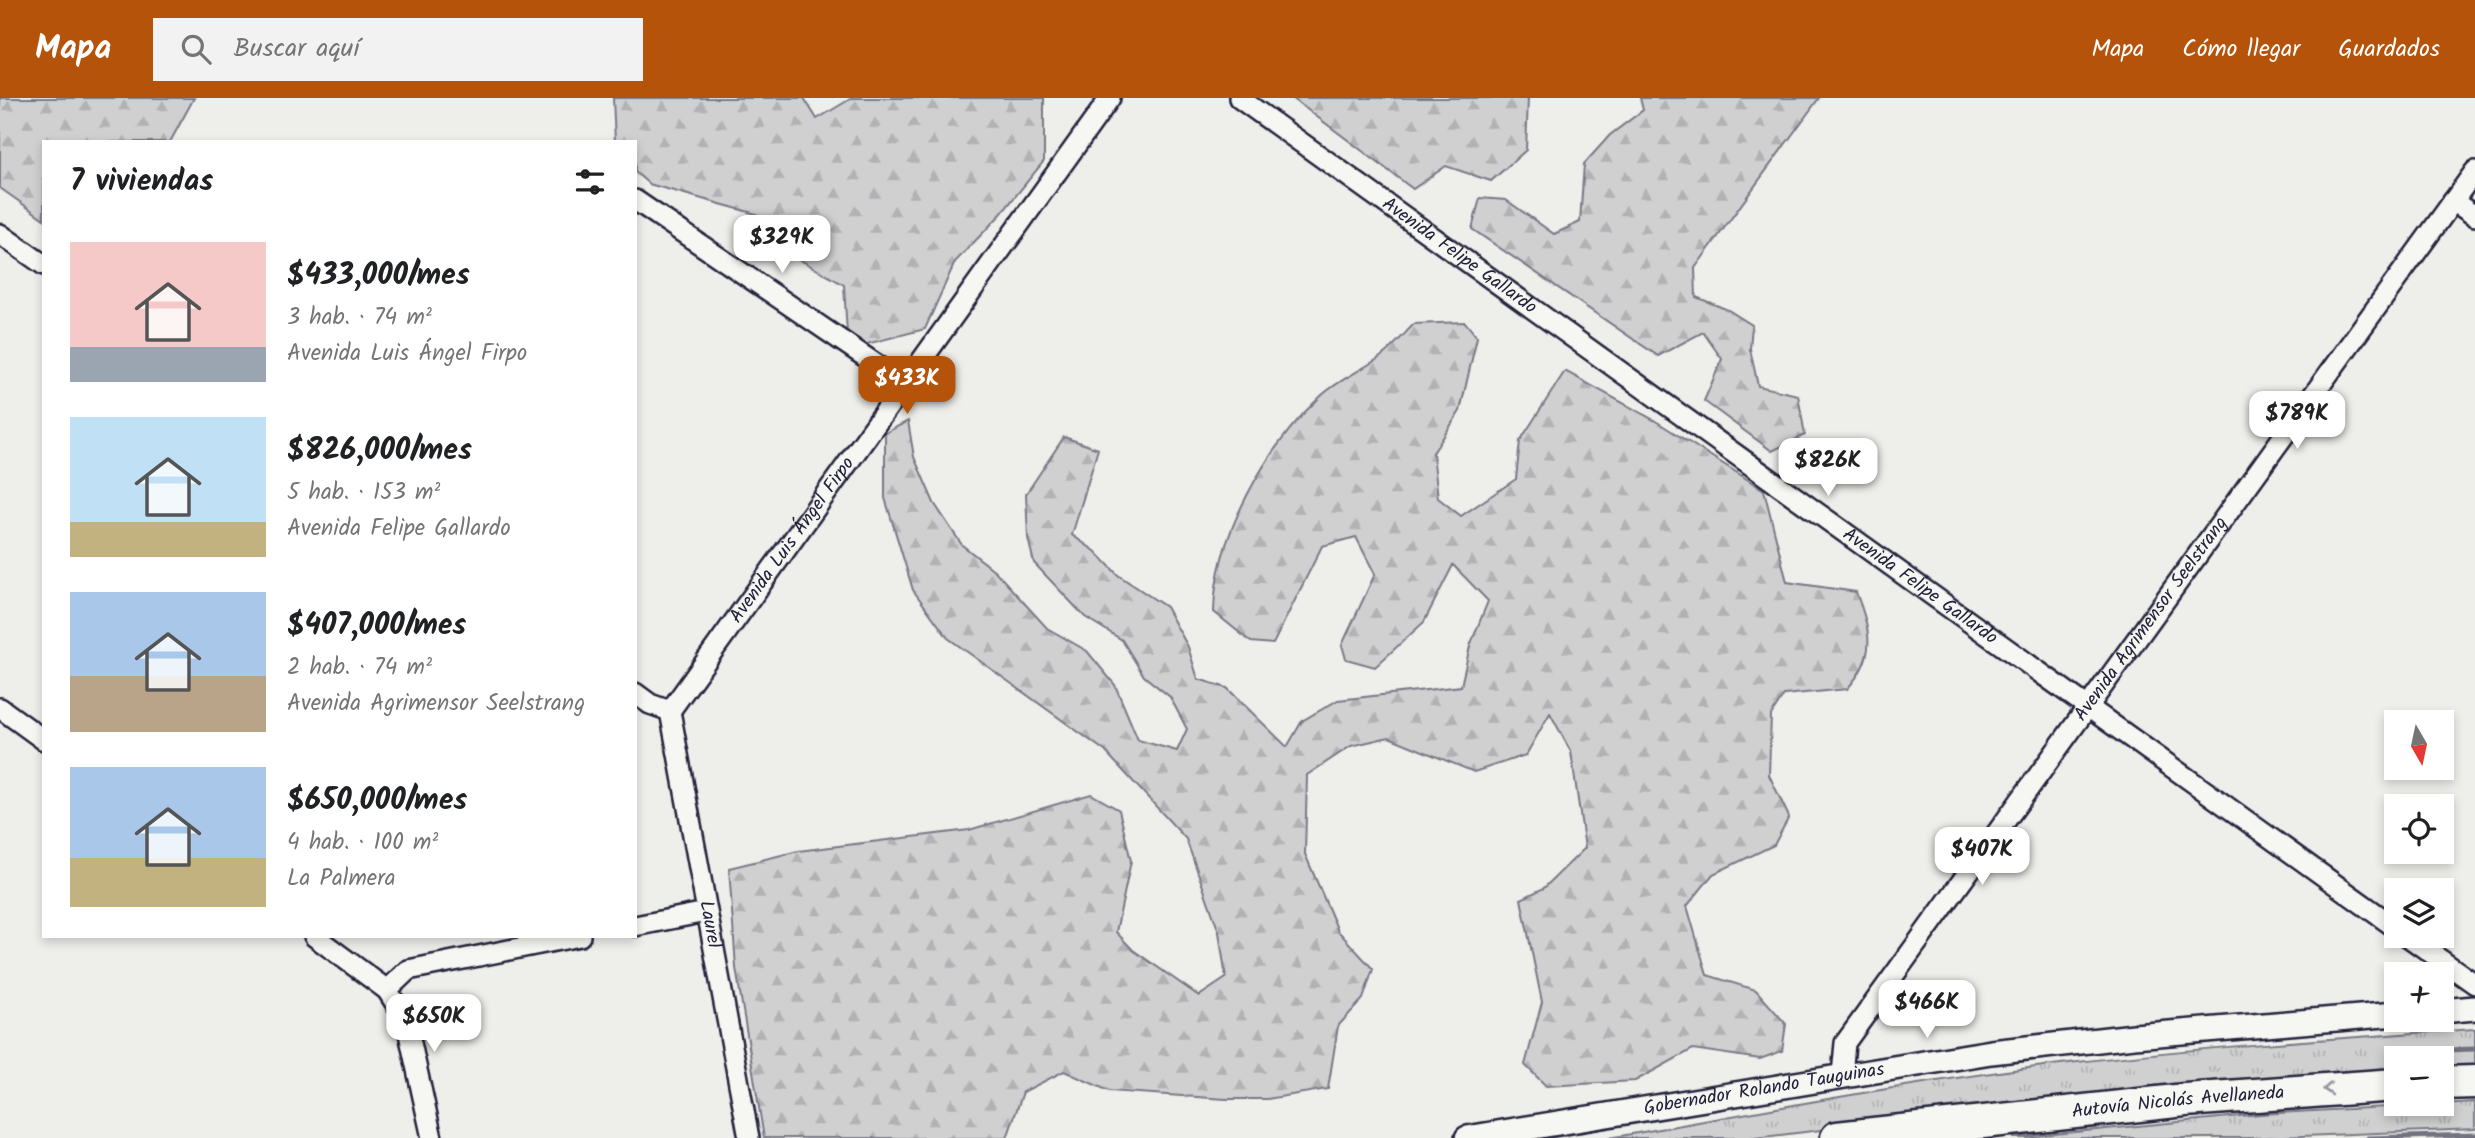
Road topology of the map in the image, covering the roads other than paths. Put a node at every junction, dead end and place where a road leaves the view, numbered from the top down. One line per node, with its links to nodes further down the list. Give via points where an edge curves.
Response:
1 (1110, 98): 9 (street, Avenida Luis Ángel Firpo)
2 (1239, 98): 12 (street, Avenida Felipe Gallardo)
3 (2475, 170): 5 (street, Avenida Agrimensor Seelstrang)
4 (637, 201): 9 (street)
5 (2453, 201): 6 (street); 12 (street, Avenida Agrimensor Seelstrang)
6 (2475, 216)
7 (0, 234): 8 (street)
8 (42, 264)
9 (905, 384): 13 (street, Avenida Luis Ángel Firpo)
10 (637, 694): 13 (street)
11 (0, 708): 14 (street)
12 (2085, 708): 16 (street, Avenida Felipe Gallardo); 26 (street, Avenida Agrimensor Seelstrang, via 1845,1043)
13 (670, 711): 15 (street, Laurel)
14 (42, 739)
15 (706, 912): 17 (street); 31 (street, Laurel)
16 (2384, 920)
17 (637, 926)
18 (317, 938): 22 (street)
19 (570, 938): 22 (street, via 408,970)
20 (2424, 948): 21 (street)
21 (2475, 985)
22 (387, 990): 30 (street, via 407,1020)
23 (2475, 1008): 24 (street)
24 (2454, 1010)
25 (2384, 1015): 26 (street, Gobernador Rolando Tauguinas, via 2121,1037)
26 (1842, 1075): 32 (street, Gobernador Rolando Tauguinas)
27 (2475, 1082): 28 (highway)
28 (2454, 1083)
29 (2384, 1086): 33 (highway, Autovía Nicolás Avellaneda, one-way to 33, via 2160,1102)
30 (432, 1138)
31 (749, 1138)
32 (1467, 1138)
33 (1837, 1138)

